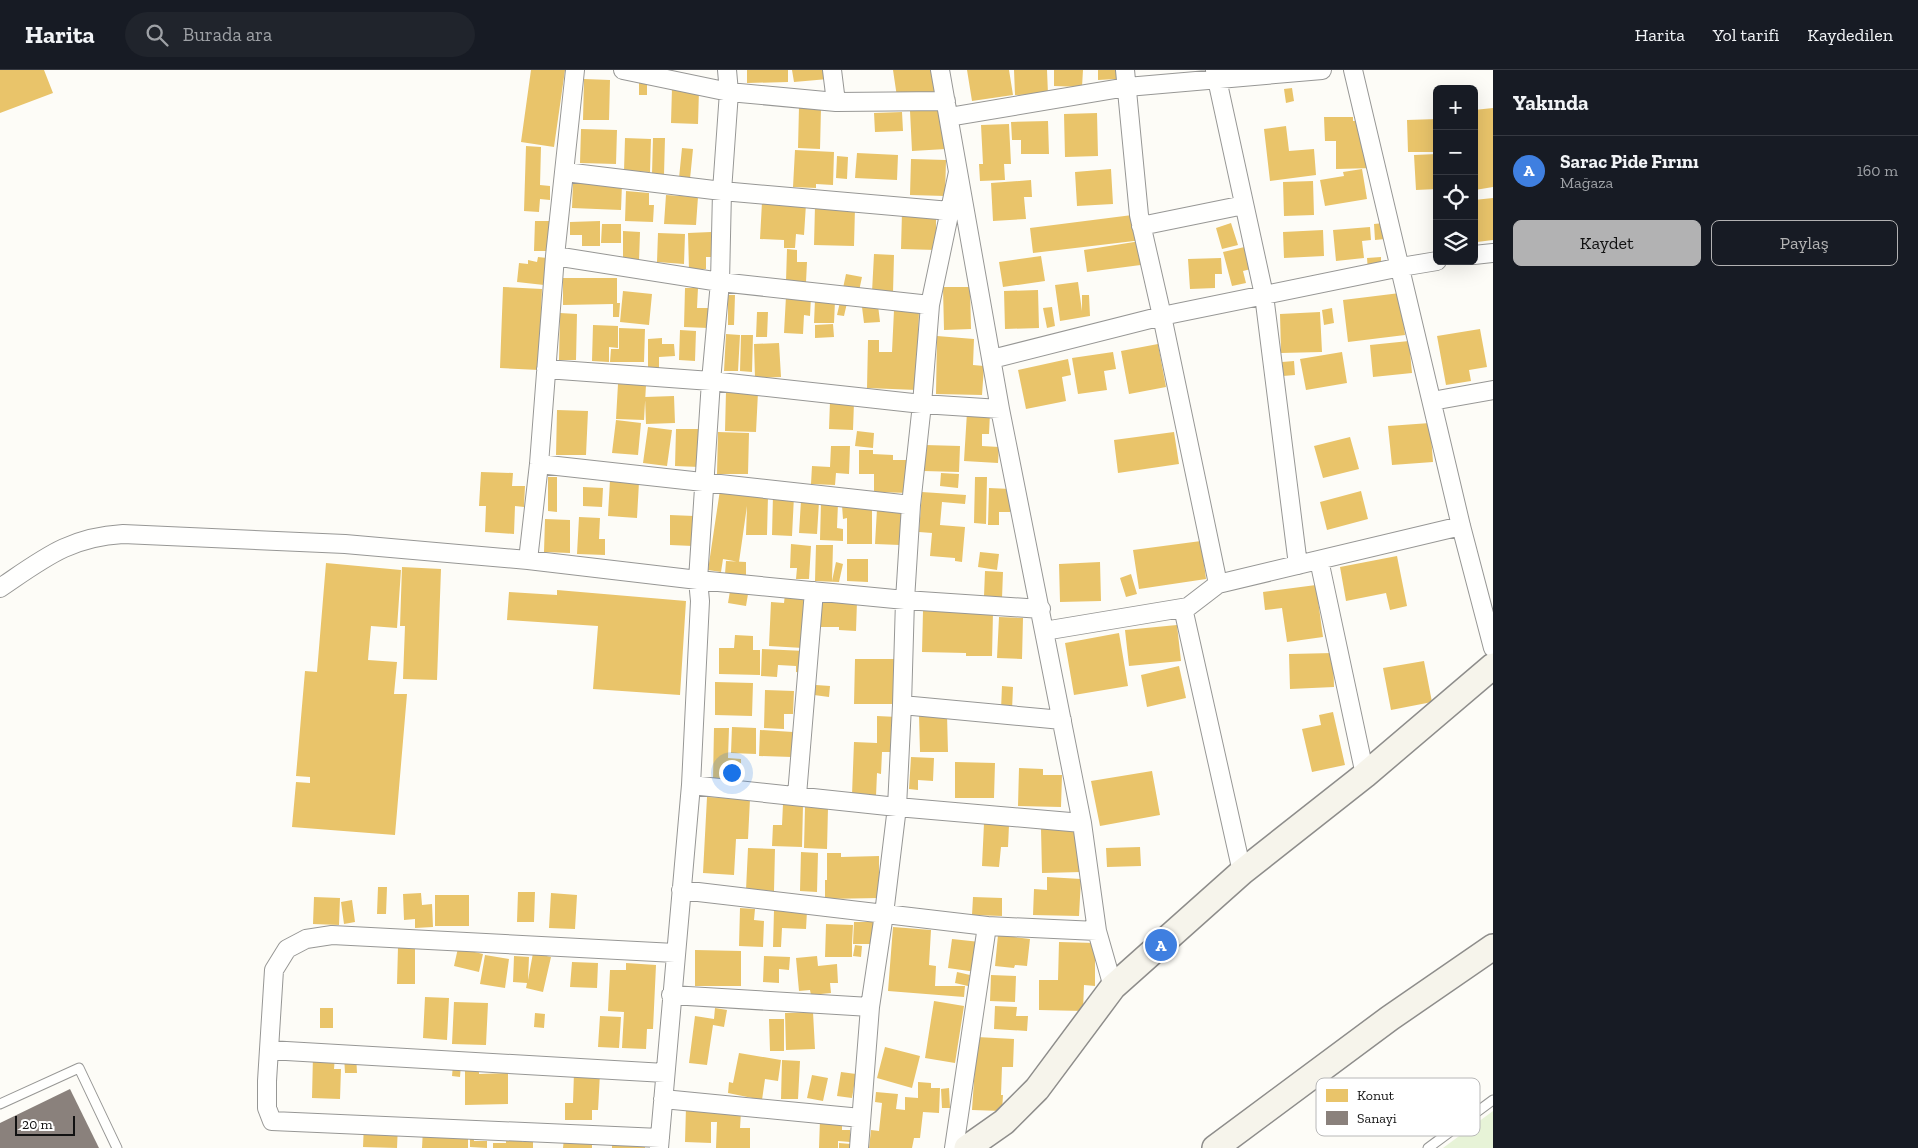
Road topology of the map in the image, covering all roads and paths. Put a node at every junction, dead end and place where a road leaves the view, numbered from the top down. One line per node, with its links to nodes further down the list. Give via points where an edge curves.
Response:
1 (575, 70): 13 (street)
2 (623, 70): 10 (street)
3 (726, 70): 10 (street)
4 (832, 70): 11 (street)
5 (940, 70): 12 (street)
6 (1322, 70): 8 (street)
7 (1353, 70): 23 (street)
8 (1216, 75): 9 (street); 16 (street)
9 (1126, 79): 12 (street); 18 (street)
10 (729, 92): 11 (street); 15 (street)
11 (836, 102): 12 (street)
12 (948, 109): 14 (street)
13 (565, 172): 15 (street); 21 (street)
14 (958, 172): 17 (street); 28 (street)
15 (722, 191): 17 (street); 24 (street)
16 (1244, 205): 18 (street); 25 (street)
17 (950, 211): 26 (street)
18 (1141, 226): 27 (street)
19 (1493, 253): 20 (street)
20 (1478, 255)
21 (555, 256): 24 (street); 29 (street)
22 (1433, 262): 23 (street)
23 (1401, 267): 25 (street); 32 (street)
24 (720, 282): 26 (street); 30 (street)
25 (1264, 294): 27 (street); 41 (street)
26 (930, 305): 33 (street)
27 (1162, 316): 28 (street); 43 (street)
28 (992, 359): 34 (street)
29 (546, 369): 30 (street); 35 (street)
30 (711, 381): 33 (street); 36 (street)
31 (1493, 390): 32 (street)
32 (1432, 401): 38 (street)
33 (922, 404): 34 (street); 37 (street)
34 (1000, 409): 48 (street)
35 (539, 464): 36 (street); 39 (street)
36 (706, 482): 37 (street); 42 (street)
37 (911, 505): 46 (street)
38 (1461, 526): 40 (street); 50 (street)
39 (528, 560): 42 (street); 44 (street, via 345,544 123,534 73,543 45,557)
40 (1319, 560): 41 (street); 54 (street)
41 (1298, 565): 43 (street)
42 (698, 580): 45 (street); 55 (street, via 700,601)
43 (1218, 584): 47 (street, via 1188,608)
44 (0, 588)
45 (814, 591): 46 (street); 56 (street)
46 (905, 600): 48 (street); 52 (street)
47 (1182, 608): 49 (street); 59 (street)
48 (1041, 609): 49 (street)
49 (1044, 631): 53 (street)
50 (1493, 648)
51 (1493, 666): 54 (street)
52 (902, 705): 53 (street); 57 (street)
53 (1062, 720): 58 (street)
54 (1364, 775): 59 (street)
55 (691, 785): 56 (street); 60 (street)
56 (797, 795): 57 (street)
57 (897, 806): 58 (street); 61 (street)
58 (1082, 823): 63 (street)
59 (1242, 872): 66 (street)
60 (681, 890): 61 (street); 65 (street)
61 (884, 914): 62 (street); 68 (street)
62 (987, 926): 63 (street); 80 (street)
63 (1097, 931): 66 (street)
64 (1493, 947): 82 (street, via 1390,1018)
65 (675, 953): 67 (street); 69 (street, via 332,935 306,939 287,949 274,970)
66 (1113, 987): 81 (street, via 1037,1089 1004,1122)
67 (671, 995): 68 (street); 70 (street)
68 (870, 1007): 75 (street)
69 (269, 1050): 70 (street); 77 (street, via 267,1108 272,1121)
70 (665, 1073): 71 (street)
71 (663, 1099): 75 (street); 77 (street)
72 (1493, 1100): 74 (lane)
73 (0, 1104): 78 (lane, via 79,1068)
74 (1480, 1110)
75 (861, 1118): 79 (street)
76 (1444, 1136): 83 (lane)
77 (659, 1143)
78 (117, 1148)
79 (859, 1148)
80 (954, 1148)
81 (967, 1148)
82 (1215, 1148)
83 (1428, 1148)

